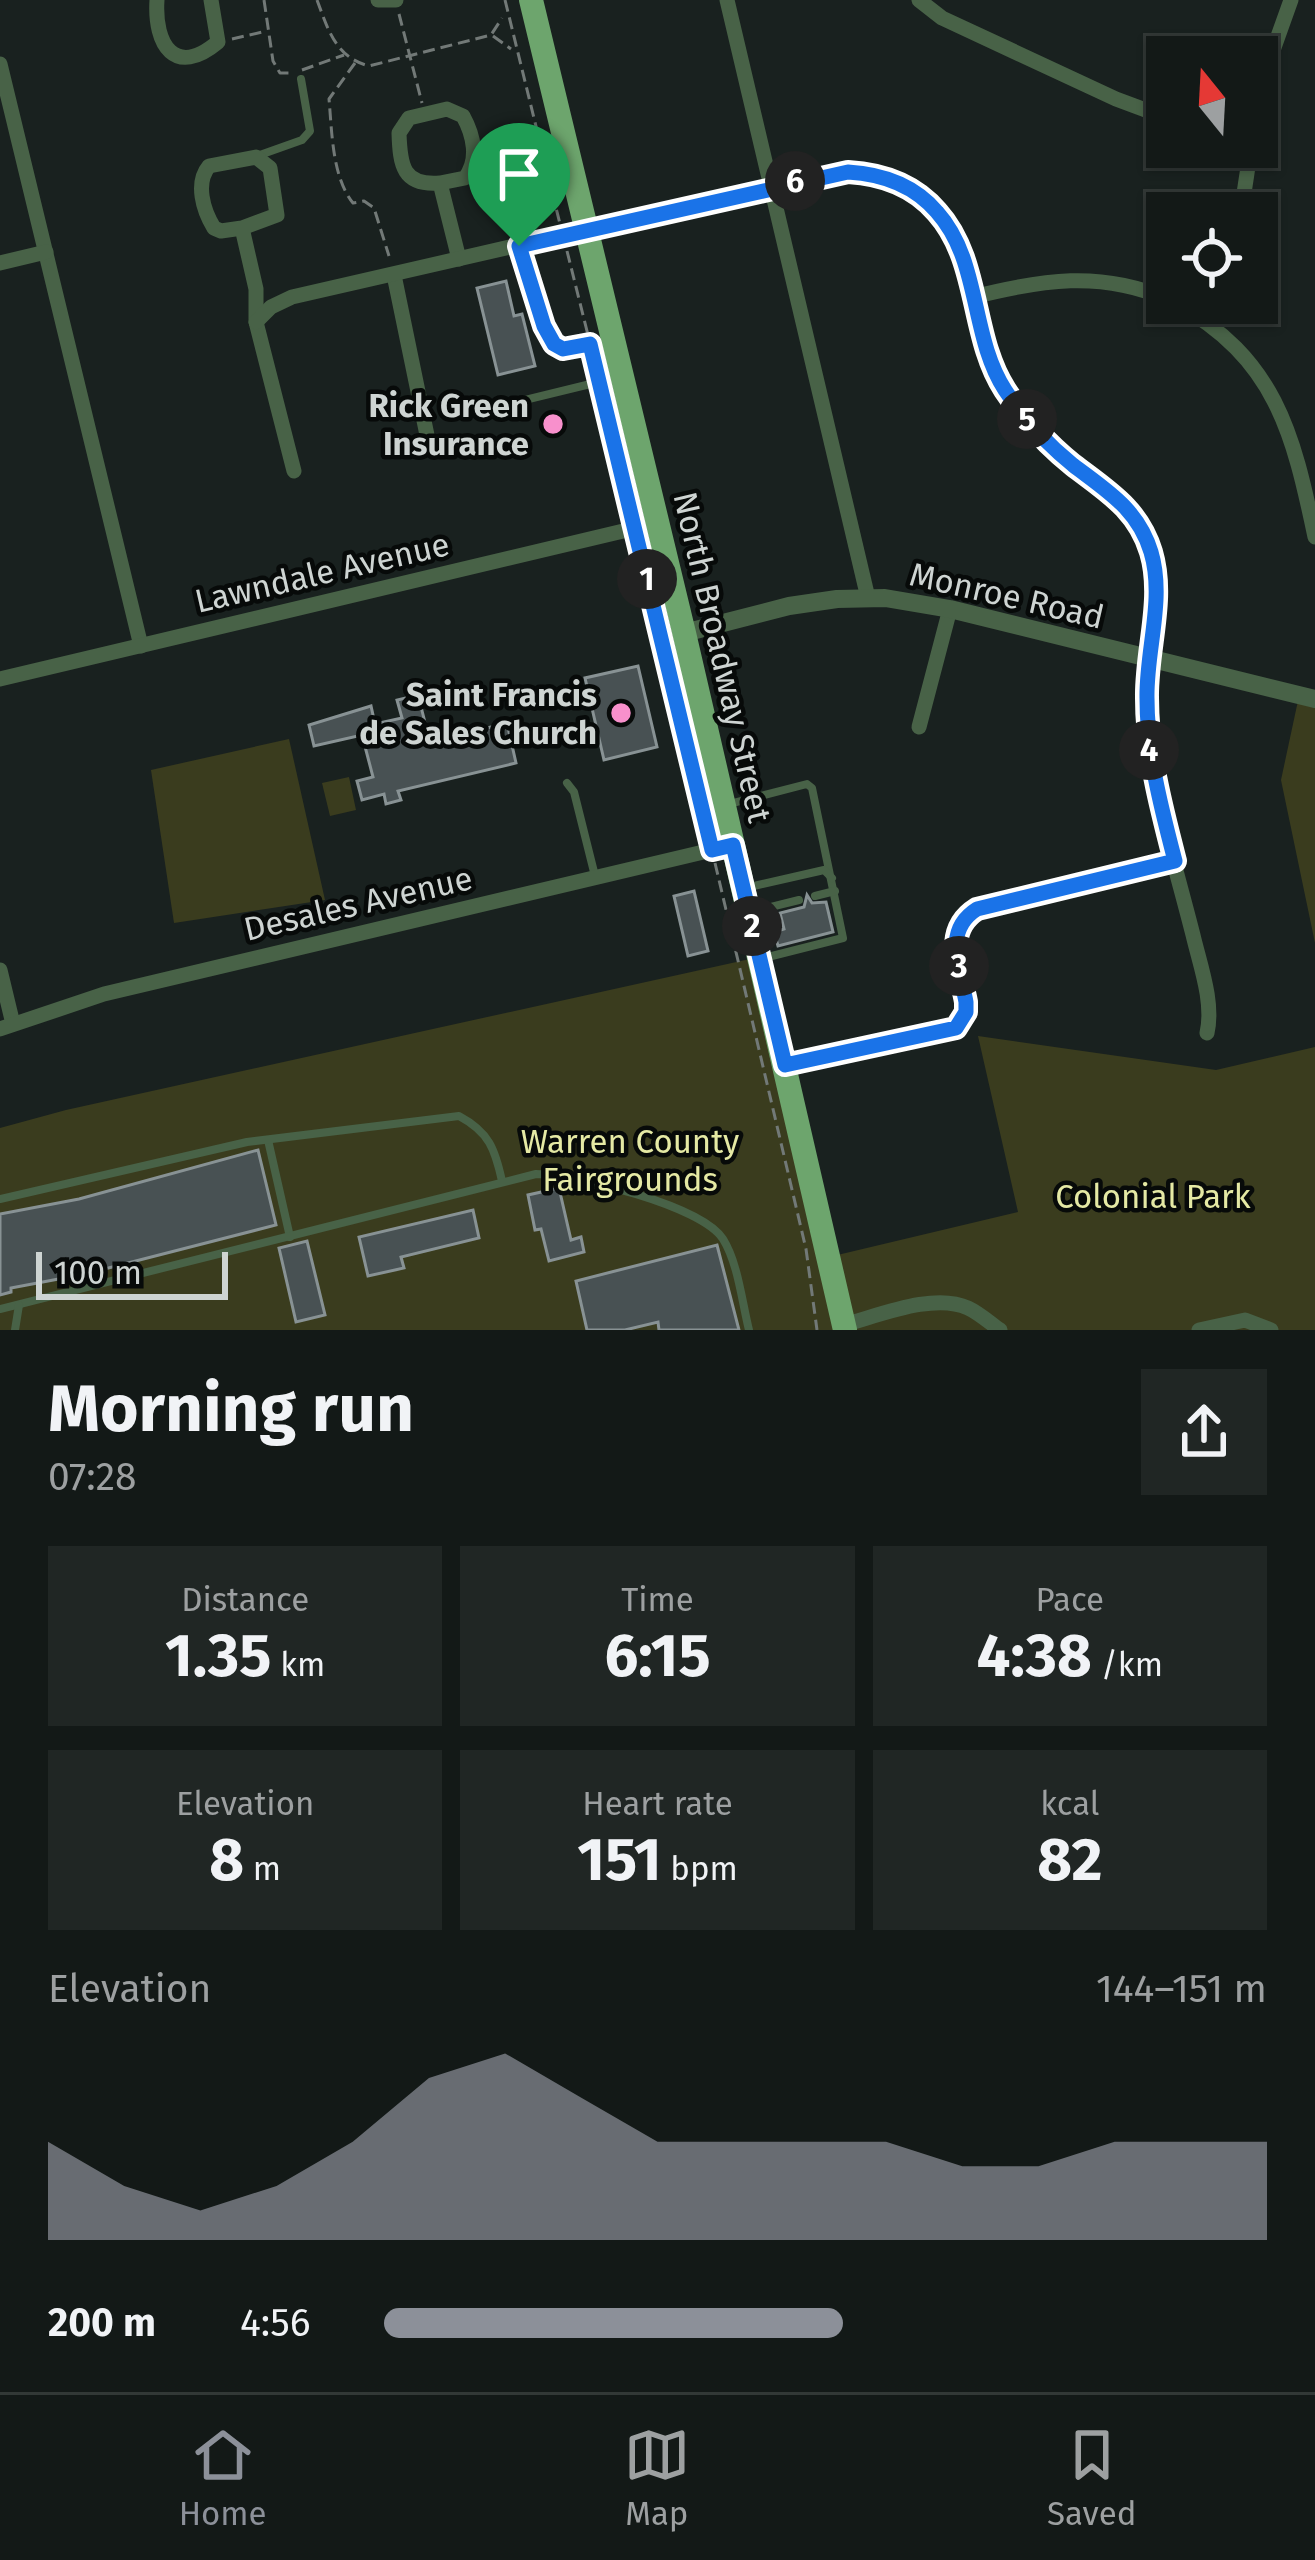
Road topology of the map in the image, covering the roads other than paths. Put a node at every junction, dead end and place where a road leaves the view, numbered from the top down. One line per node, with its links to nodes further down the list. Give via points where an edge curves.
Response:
1 (157, 0): 2 (street, via 171,55 199,55 218,42)
2 (211, 0)
3 (378, 0): 4 (street)
4 (396, 0)
5 (531, 0): 17 (main road, North Broadway Street)
6 (727, 0): 15 (street)
7 (919, 0): 12 (street, via 962,28)
8 (1292, 0): 9 (street)
9 (1278, 38)
10 (0, 64): 19 (street)
11 (302, 79): 13 (lane, via 308,135)
12 (1146, 110)
13 (256, 157): 16 (street, via 270,168 277,215); 16 (street, via 209,166 201,182 214,228)
14 (440, 183): 14 (street, via 470,172 471,134 456,111 424,112 402,124 411,180); 20 (street)
15 (771, 187): 17 (street); 24 (street, via 848,172 902,184 945,221); 34 (street)
16 (242, 228): 25 (street)
17 (575, 233): 18 (street); 27 (main road, North Broadway Street)
18 (519, 246): 20 (street); 27 (lane, via 550,338 563,349)
19 (46, 252): 21 (street); 37 (street)
20 (459, 259): 22 (street)
21 (0, 263)
22 (394, 275): 25 (street, via 292,297); 30 (street)
23 (1146, 291): 24 (street, via 1078,278)
24 (973, 297): 38 (street, via 989,357 1024,416 1141,528 1156,573)
25 (256, 322): 31 (street)
26 (1216, 324): 33 (street, via 1282,413)
27 (602, 342): 28 (main road, North Broadway Street)
28 (611, 379): 29 (lane); 32 (main road, North Broadway Street)
29 (508, 404)
30 (428, 440)
31 (294, 471)
32 (646, 525): 36 (main road, North Broadway Street); 37 (street, Lawndale Avenue)
33 (1315, 537)
34 (868, 598): 35 (street, Monroe Road); 36 (street, Monroe Road)
35 (950, 608): 38 (street, Monroe Road); 41 (street)
36 (684, 633): 43 (main road, North Broadway Street)
37 (141, 646): 39 (street, Lawndale Avenue)
38 (1150, 659): 40 (street, Monroe Road); 45 (street, via 1150,754)
39 (0, 680)
40 (1315, 699)
41 (919, 727)
42 (568, 782): 46 (lane)
43 (724, 805): 44 (main road, North Broadway Street); 47 (lane, via 800,784 812,788)
44 (723, 848): 46 (street, Desales Avenue); 50 (main road, North Broadway Street)
45 (1175, 861): 55 (street, via 1203,977); 56 (street, via 977,909 955,937 966,1002 956,1028)
46 (595, 878): 54 (street, Desales Avenue, via 104,994)
47 (832, 879): 48 (lane); 50 (lane, via 824,870)
48 (835, 891): 49 (lane); 52 (lane, via 842,939)
49 (815, 896)
50 (746, 900): 51 (lane); 52 (main road, North Broadway Street)
51 (799, 900)
52 (759, 959): 56 (main road, North Broadway Street)
53 (0, 970): 54 (street)
54 (7, 1026)
55 (1207, 1033)
56 (785, 1065): 63 (main road, North Broadway Street)
57 (268, 1140): 58 (lane, via 459,1116 495,1147); 59 (lane); 60 (lane)
58 (502, 1181): 60 (lane); 65 (lane, via 561,1175 714,1227)
59 (0, 1199)
60 (290, 1237): 61 (lane)
61 (19, 1305): 62 (lane); 64 (lane)
62 (0, 1309)
63 (844, 1327): 66 (street, via 933,1304 966,1307)
64 (15, 1330)
65 (749, 1330)
66 (1000, 1330)
67 (1198, 1330): 68 (street, via 1245,1320)
68 (1271, 1330)

